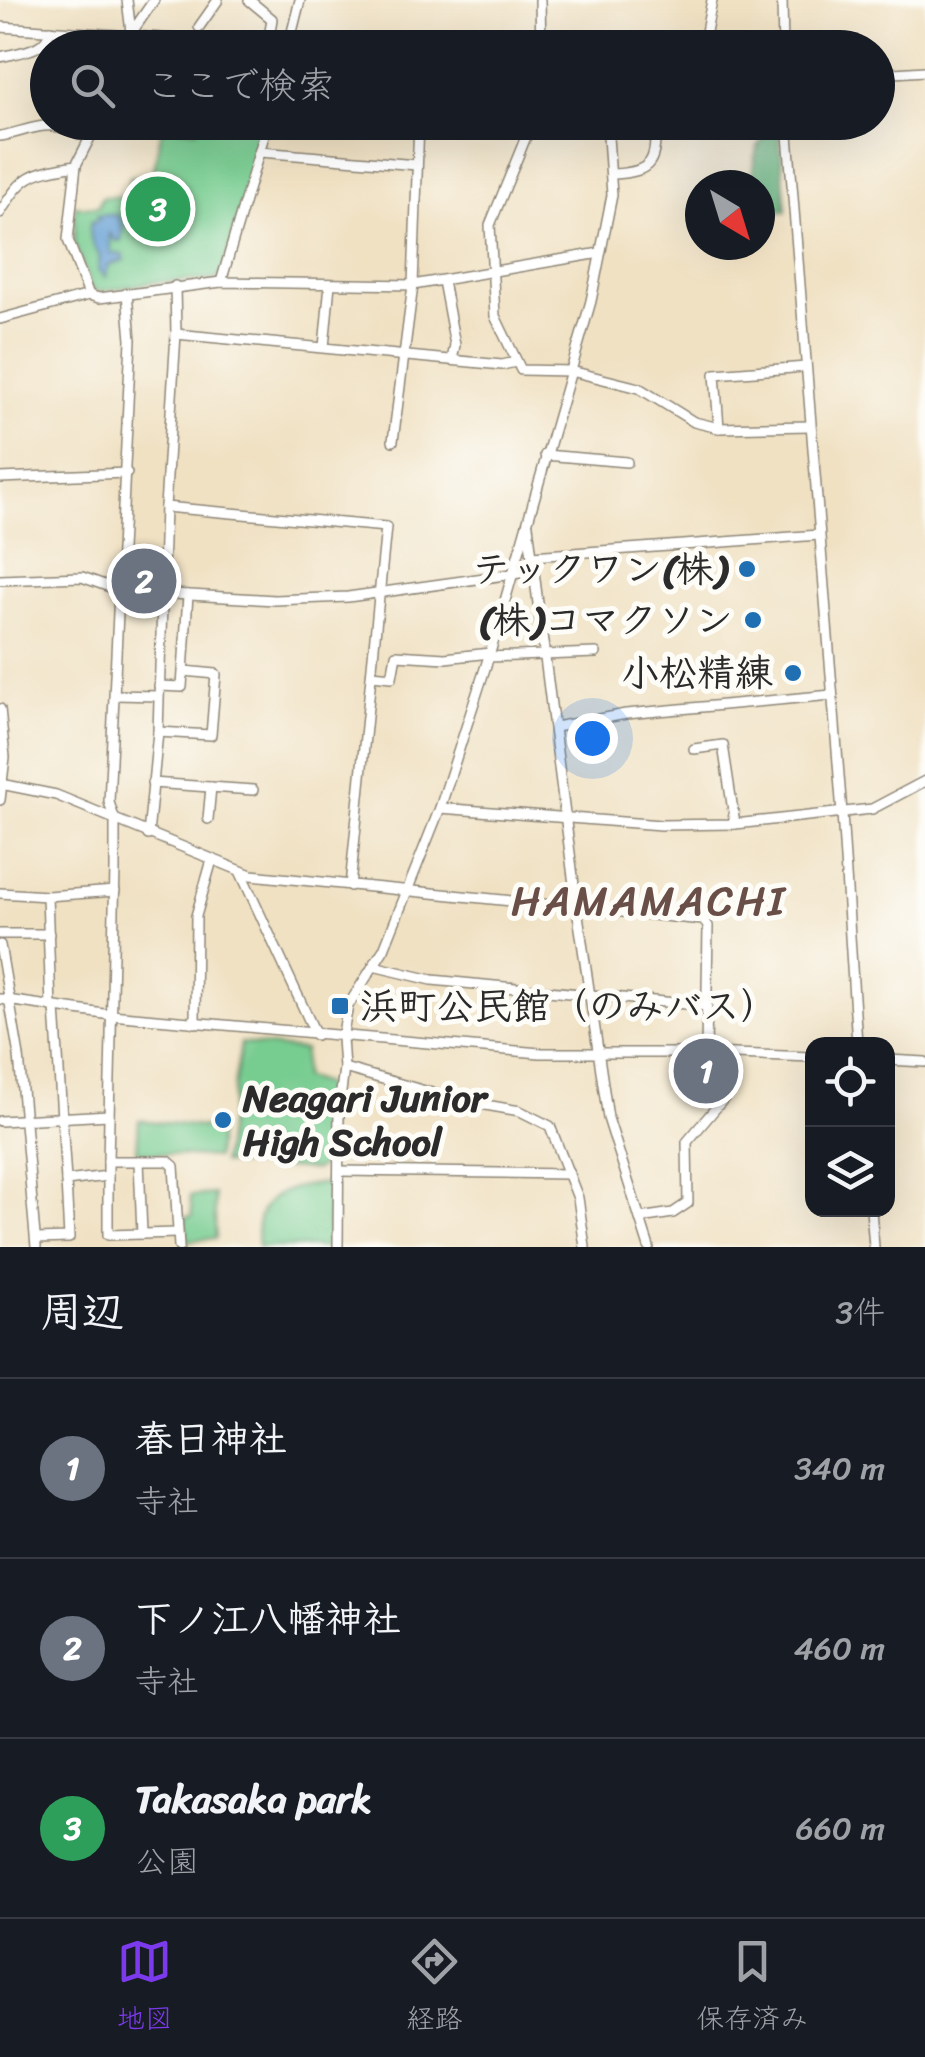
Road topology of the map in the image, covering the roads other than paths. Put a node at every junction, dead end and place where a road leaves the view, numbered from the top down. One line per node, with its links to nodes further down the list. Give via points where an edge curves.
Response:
1 (127, 0): 12 (street)
2 (154, 0): 13 (street)
3 (218, 0): 10 (street)
4 (250, 0): 14 (street, via 272,19)
5 (300, 0): 15 (street)
6 (540, 0): 16 (street)
7 (712, 0): 17 (street)
8 (782, 0): 18 (street)
9 (0, 28): 11 (street)
10 (199, 28)
11 (50, 30)
12 (130, 30)
13 (134, 30)
14 (270, 30)
15 (293, 30)
16 (540, 30)
17 (706, 30)
18 (783, 30)
19 (30, 49): 20 (street)
20 (0, 57)
21 (925, 71): 22 (street)
22 (895, 73)
23 (30, 129): 24 (street)
24 (0, 136)
25 (88, 140): 33 (street)
26 (263, 140): 32 (street)
27 (418, 140): 34 (street)
28 (525, 140): 38 (street, via 490,224)
29 (608, 140): 35 (street)
30 (656, 140): 35 (street, via 648,166)
31 (788, 140): 52 (street)
32 (260, 152): 34 (street); 40 (street)
33 (76, 165): 36 (street, via 26,178); 45 (street, via 68,240)
34 (417, 165): 42 (street)
35 (612, 174): 37 (street)
36 (0, 212)
37 (600, 253): 38 (street); 53 (street)
38 (492, 272): 39 (street); 51 (street, via 495,316)
39 (443, 281): 42 (street); 50 (street)
40 (222, 282): 41 (street); 43 (street)
41 (330, 284): 42 (street); 48 (street)
42 (413, 285): 49 (street)
43 (175, 286): 44 (street); 47 (street)
44 (128, 294): 45 (street); 59 (street)
45 (89, 295): 46 (street)
46 (0, 319)
47 (176, 334): 48 (street); 61 (street)
48 (324, 348): 49 (street)
49 (401, 355): 50 (street); 56 (street)
50 (452, 360): 51 (street)
51 (516, 362): 53 (street, via 525,372)
52 (806, 367): 54 (street); 55 (street, via 715,374)
53 (571, 371): 55 (street, via 638,388 694,422); 57 (street)
54 (810, 426): 55 (street); 63 (street)
55 (718, 428)
56 (392, 442)
57 (545, 455): 58 (street); 62 (street)
58 (627, 462)
59 (127, 473): 60 (street); 68 (street)
60 (0, 478)
61 (165, 507): 69 (street, via 386,528); 70 (street)
62 (528, 522): 64 (street); 66 (street)
63 (819, 535): 64 (street); 79 (street)
64 (532, 556): 65 (street)
65 (534, 571): 66 (street); 74 (street)
66 (512, 574): 69 (street); 73 (street)
67 (0, 580): 68 (street, via 82,577)
68 (121, 591): 70 (street); 78 (street)
69 (380, 592): 71 (street, via 275,600); 76 (street)
70 (164, 593): 71 (street); 77 (street)
71 (188, 595): 75 (street)
72 (596, 653): 74 (street)
73 (489, 655): 74 (street); 76 (street, via 396,655 392,677); 90 (street)
74 (546, 655): 81 (street)
75 (184, 671): 77 (street, via 182,686); 82 (street, via 216,674 211,735)
76 (372, 675): 99 (street)
77 (159, 691): 78 (street); 82 (street)
78 (115, 694): 94 (street)
79 (832, 695): 81 (street); 91 (street)
80 (0, 709): 84 (street)
81 (555, 726): 92 (street)
82 (158, 732): 86 (street)
83 (694, 749): 95 (street, via 723,746)
84 (1, 779): 89 (street); 94 (street)
85 (925, 781): 91 (street, via 872,808)
86 (152, 783): 87 (street); 96 (street)
87 (210, 787): 88 (street); 93 (street)
88 (253, 790)
89 (0, 800)
90 (440, 808): 92 (street); 101 (street)
91 (842, 813): 95 (street); 117 (street)
92 (566, 818): 95 (street); 104 (street)
93 (208, 819)
94 (115, 821): 96 (street); 100 (street)
95 (735, 824)
96 (148, 835): 97 (street)
97 (212, 860): 98 (street); 115 (street, via 196,916)
98 (240, 871): 99 (street); 116 (street)
99 (350, 886): 101 (street)
100 (115, 891): 103 (street); 114 (street)
101 (405, 892): 104 (street); 108 (street)
102 (0, 893): 103 (street)
103 (47, 896): 106 (street)
104 (577, 908): 109 (street); 112 (street, via 703,920)
105 (0, 934): 106 (street)
106 (49, 934): 113 (street)
107 (0, 945): 111 (street)
108 (373, 966): 109 (street, via 432,980); 118 (street, via 348,1006)
109 (590, 996): 112 (street); 119 (street)
110 (0, 999): 111 (street)
111 (12, 1001): 113 (street); 128 (street)
112 (706, 1006): 120 (street)
113 (53, 1007): 114 (street); 127 (street)
114 (111, 1015): 115 (street); 126 (street)
115 (195, 1023): 116 (street)
116 (316, 1036): 118 (street)
117 (857, 1037)
118 (342, 1038): 119 (street); 125 (street)
119 (598, 1053): 120 (street); 137 (street, via 608,1118)
120 (706, 1053): 121 (street)
121 (722, 1054): 122 (street); 137 (street, via 725,1097 688,1142 688,1203 673,1213)
122 (805, 1057)
123 (895, 1060): 124 (street)
124 (925, 1062)
125 (344, 1068): 132 (street); 133 (street, via 537,1118 550,1126)
126 (109, 1114): 127 (street); 130 (street)
127 (60, 1116): 128 (street); 135 (street)
128 (26, 1118): 129 (street); 140 (street)
129 (0, 1121)
130 (108, 1161): 131 (street); 134 (street)
131 (139, 1161): 138 (street, via 174,1166); 139 (street)
132 (339, 1172): 133 (street); 142 (street)
133 (569, 1174): 143 (street)
134 (108, 1176): 135 (street); 139 (street, via 108,1235)
135 (66, 1181): 140 (street, via 69,1238)
136 (871, 1217): 145 (street)
137 (640, 1218): 144 (street)
138 (177, 1233): 139 (street); 141 (street)
139 (142, 1234)
140 (36, 1243)
141 (179, 1247)
142 (338, 1247)
143 (585, 1247)
144 (649, 1247)
145 (874, 1247)

